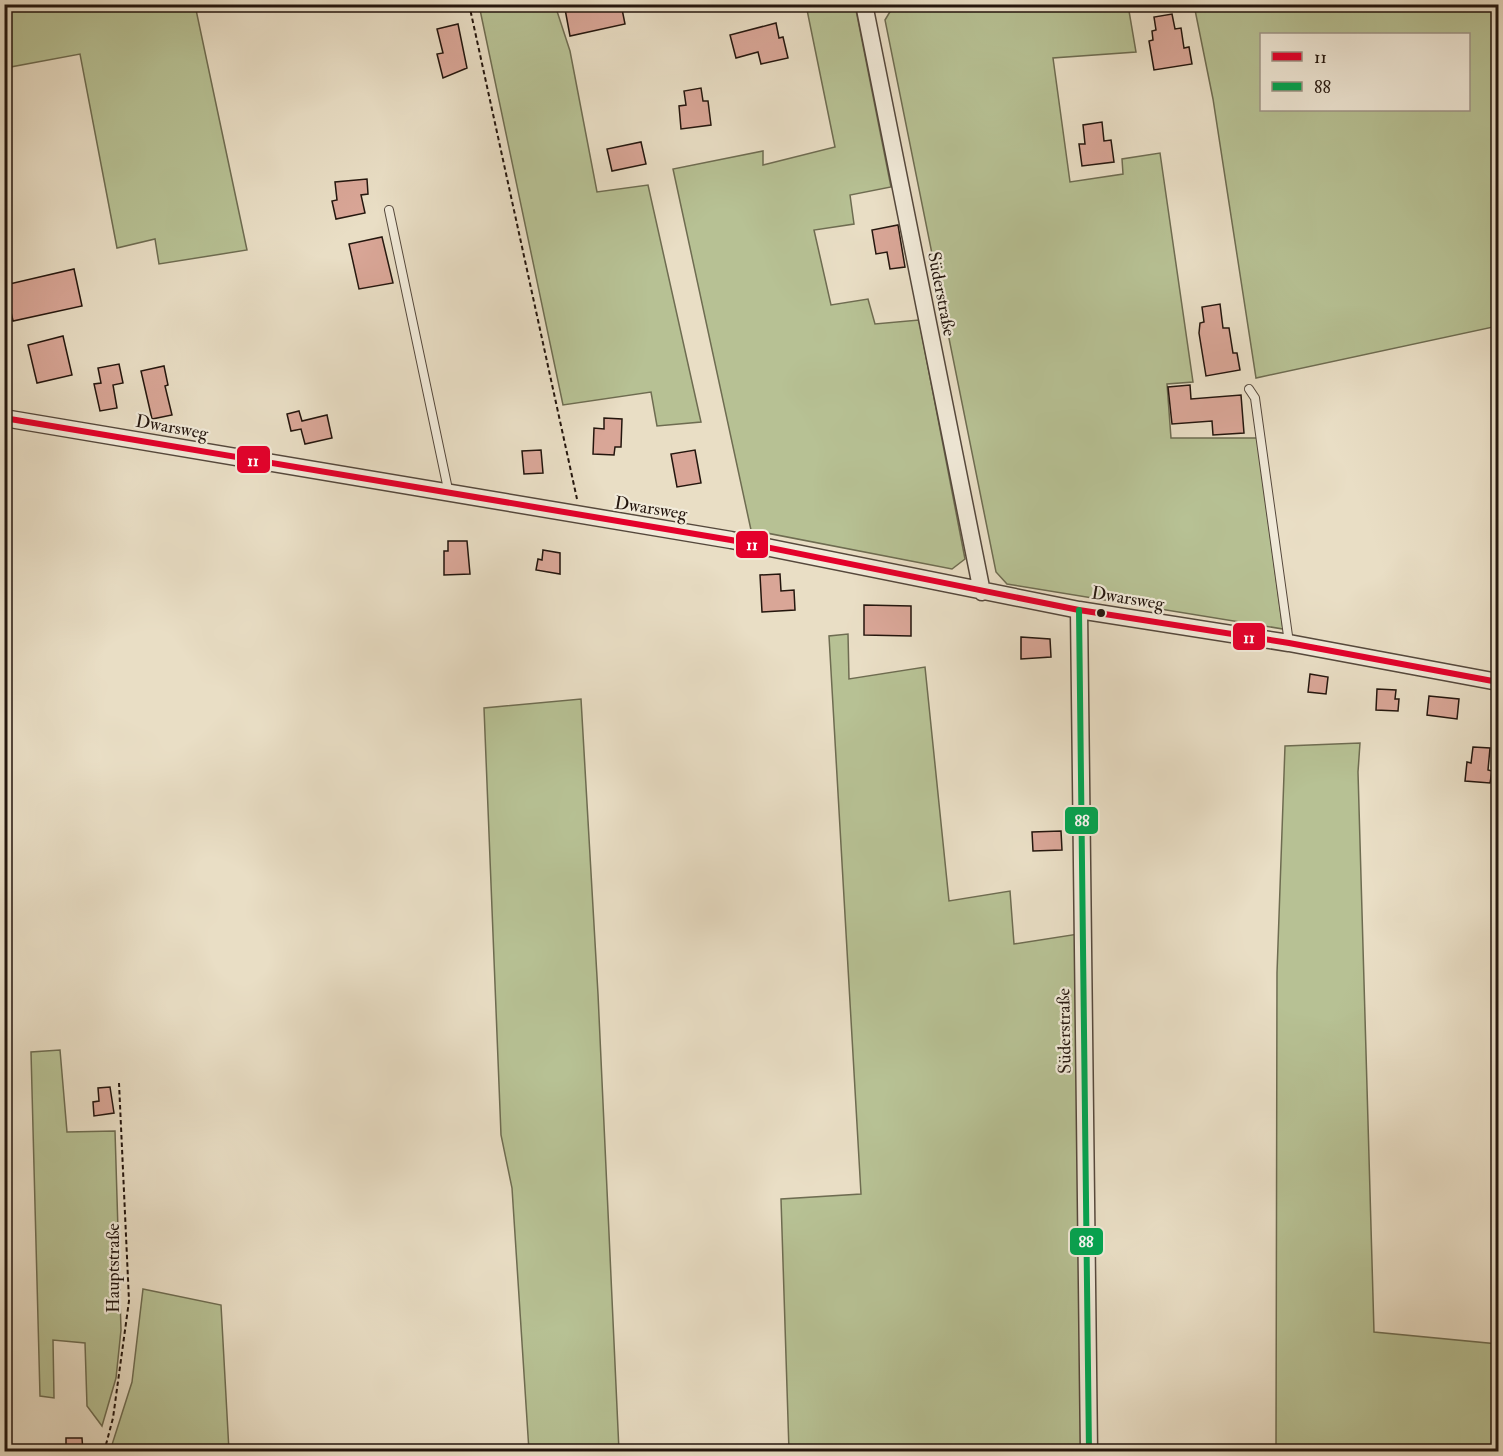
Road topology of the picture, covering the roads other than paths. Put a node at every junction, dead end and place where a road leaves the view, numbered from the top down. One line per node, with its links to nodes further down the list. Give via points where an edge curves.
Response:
1 (864, 4): 6 (street, Süderstraße)
2 (389, 210): 5 (lane)
3 (1249, 389): 8 (lane, via 1255,398)
4 (4, 418): 5 (street, Dwarsweg)
5 (449, 494): 6 (street, Dwarsweg, via 731,540)
6 (982, 592): 7 (street, Dwarsweg)
7 (1079, 610): 8 (street, Dwarsweg); 10 (street, Süderstraße)
8 (1289, 643): 9 (street, Dwarsweg)
9 (1498, 682)
10 (1089, 1452)

